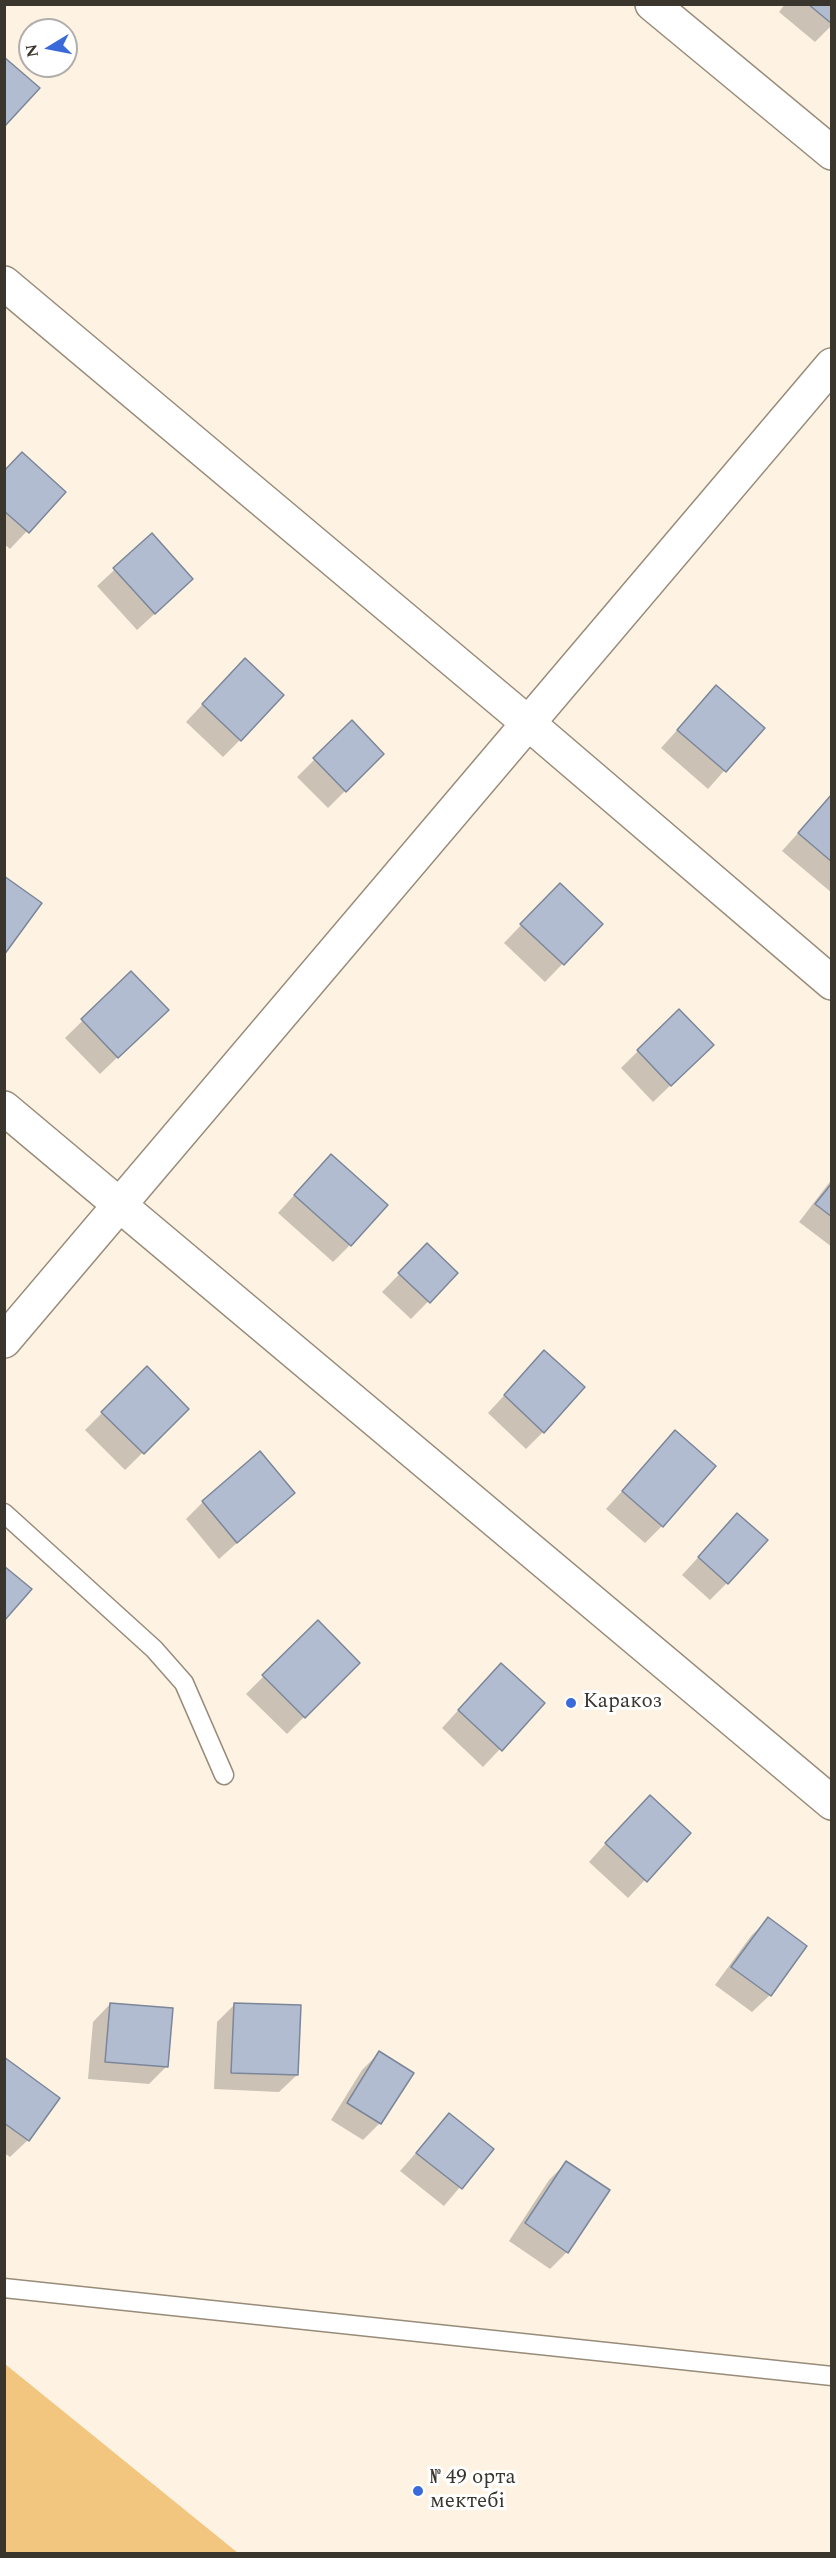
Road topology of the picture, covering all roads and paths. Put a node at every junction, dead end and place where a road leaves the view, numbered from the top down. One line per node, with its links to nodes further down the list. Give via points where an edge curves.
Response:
1 (652, 4): 2 (street)
2 (831, 153)
3 (4, 283): 5 (street)
4 (831, 365): 5 (street)
5 (528, 723): 6 (street); 8 (street)
6 (831, 982)
7 (4, 1108): 8 (street)
8 (119, 1206): 9 (street); 12 (street)
9 (4, 1341)
10 (4, 1513): 11 (lane, via 154,1649 184,1683)
11 (224, 1775)
12 (831, 1803)
13 (4, 2288): 14 (lane)
14 (831, 2376)

